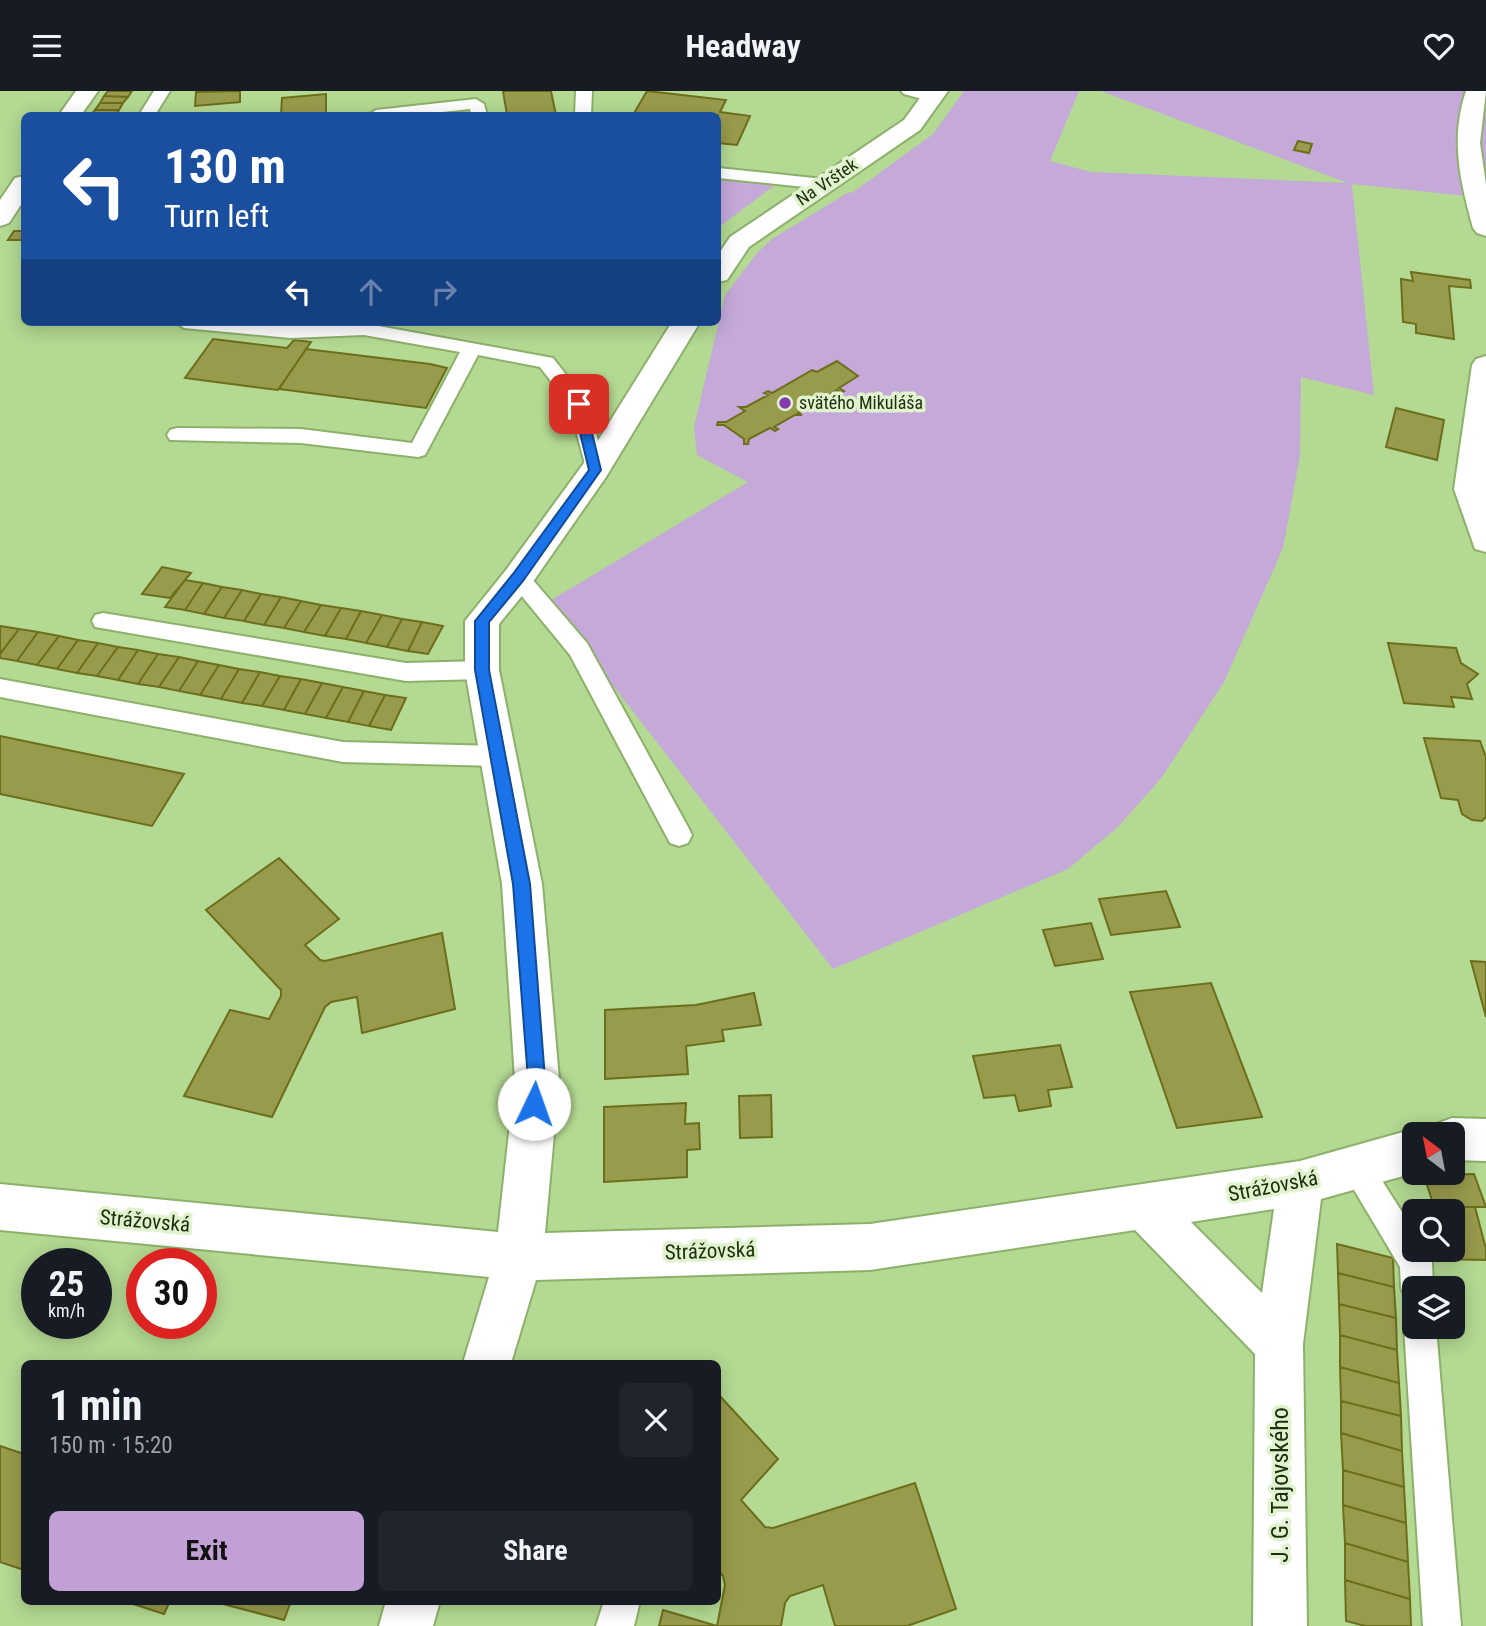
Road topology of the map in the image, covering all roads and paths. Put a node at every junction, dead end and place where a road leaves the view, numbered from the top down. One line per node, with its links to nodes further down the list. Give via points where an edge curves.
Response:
1 (87, 91): 7 (street)
2 (162, 91): 8 (lane)
3 (584, 91): 11 (lane)
4 (909, 91): 6 (lane)
5 (1477, 91): 16 (street, via 1468,116 1469,170)
6 (935, 94): 13 (street, Na Vrštek, via 912,125)
7 (72, 112)
8 (149, 112)
9 (403, 112): 10 (lane, via 476,104)
10 (478, 112)
11 (583, 112)
12 (721, 173): 13 (lane)
13 (823, 184): 17 (street, Na Vrštek, via 738,242)
14 (21, 187): 15 (street)
15 (0, 218)
16 (1486, 228)
17 (721, 269)
18 (223, 326): 19 (lane, via 290,333)
19 (355, 326)
20 (369, 326): 22 (lane)
21 (684, 326): 25 (street)
22 (472, 348): 24 (lane, via 418,450 301,436); 25 (lane, via 545,362 579,404)
23 (1486, 365): 26 (street, via 1469,489)
24 (177, 435)
25 (595, 470): 27 (street)
26 (1486, 541)
27 (518, 578): 29 (street, via 482,621); 32 (lane, via 579,649)
28 (103, 621): 29 (lane, via 406,672)
29 (482, 670): 31 (street)
30 (0, 688): 31 (lane, via 343,752)
31 (497, 756): 40 (street, via 522,884 537,1079)
32 (679, 835)
33 (1465, 1139): 34 (street)
34 (1486, 1140)
35 (1402, 1155): 36 (street, Strážovská)
36 (1356, 1168): 37 (street, Strážovská); 41 (lane, via 1416,1262)
37 (1300, 1183): 39 (street, Strážovská); 43 (street, J. G. Tajovského)
38 (0, 1207): 40 (street, Strážovská)
39 (1145, 1208): 40 (street, Strážovská, via 870,1247); 43 (street)
40 (519, 1257): 44 (street)
41 (1417, 1276)
42 (1421, 1339): 50 (lane)
43 (1279, 1344): 49 (street, J. G. Tajovského)
44 (488, 1360)
45 (412, 1605): 47 (street)
46 (621, 1605): 48 (lane)
47 (406, 1626)
48 (615, 1626)
49 (1280, 1626)
50 (1443, 1626)

